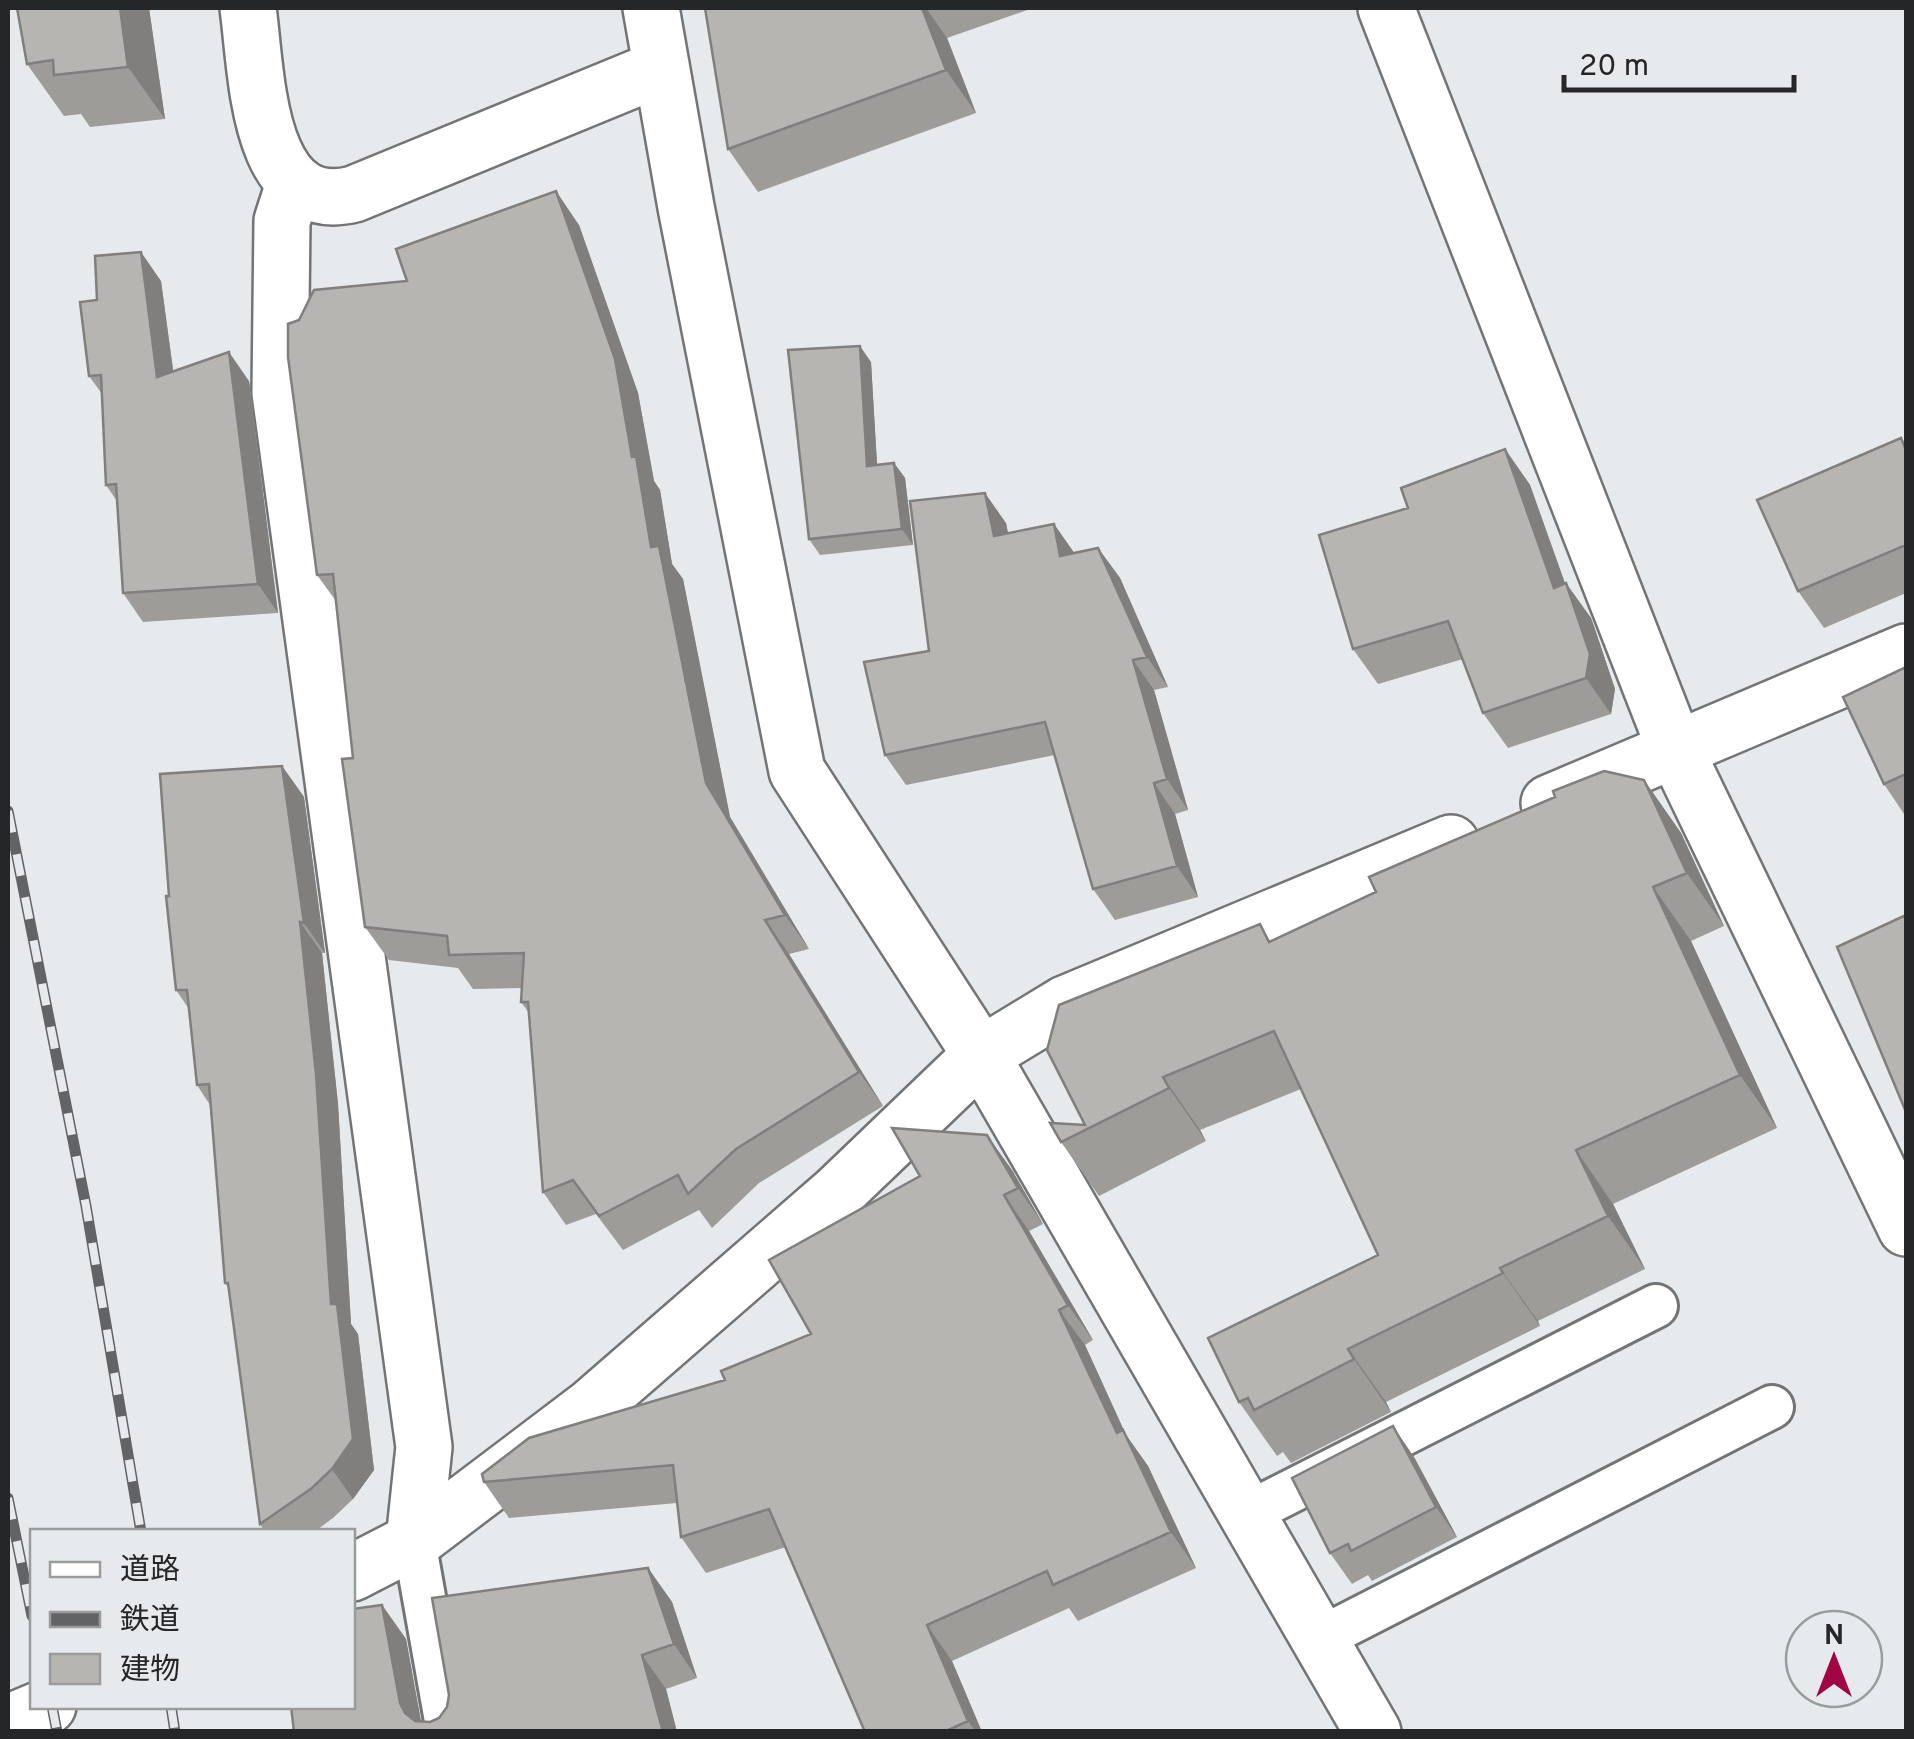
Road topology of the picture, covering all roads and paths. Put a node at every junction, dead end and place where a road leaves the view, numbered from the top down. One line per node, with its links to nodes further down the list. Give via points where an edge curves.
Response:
1 (248, 8): 5 (street, via 267,133)
2 (651, 8): 4 (street)
3 (1386, 8): 7 (street)
4 (661, 68): 5 (street, via 354,194 333,200); 8 (street, via 797,771)
5 (294, 184): 13 (street, via 282,221 280,393 424,1447)
6 (1906, 652): 7 (street)
7 (1676, 751): 8 (street, via 1064,1004); 9 (street)
8 (982, 1055): 12 (street); 13 (street, via 698,1316)
9 (1906, 1228)
10 (1656, 1306): 12 (lane)
11 (1772, 1407): 15 (lane)
12 (1248, 1513): 15 (street)
13 (414, 1541): 14 (street); 18 (lane)
14 (355, 1570)
15 (1320, 1638): 19 (street)
16 (41, 1709): 17 (street)
17 (8, 1723)
18 (448, 1732)
19 (1373, 1732)

